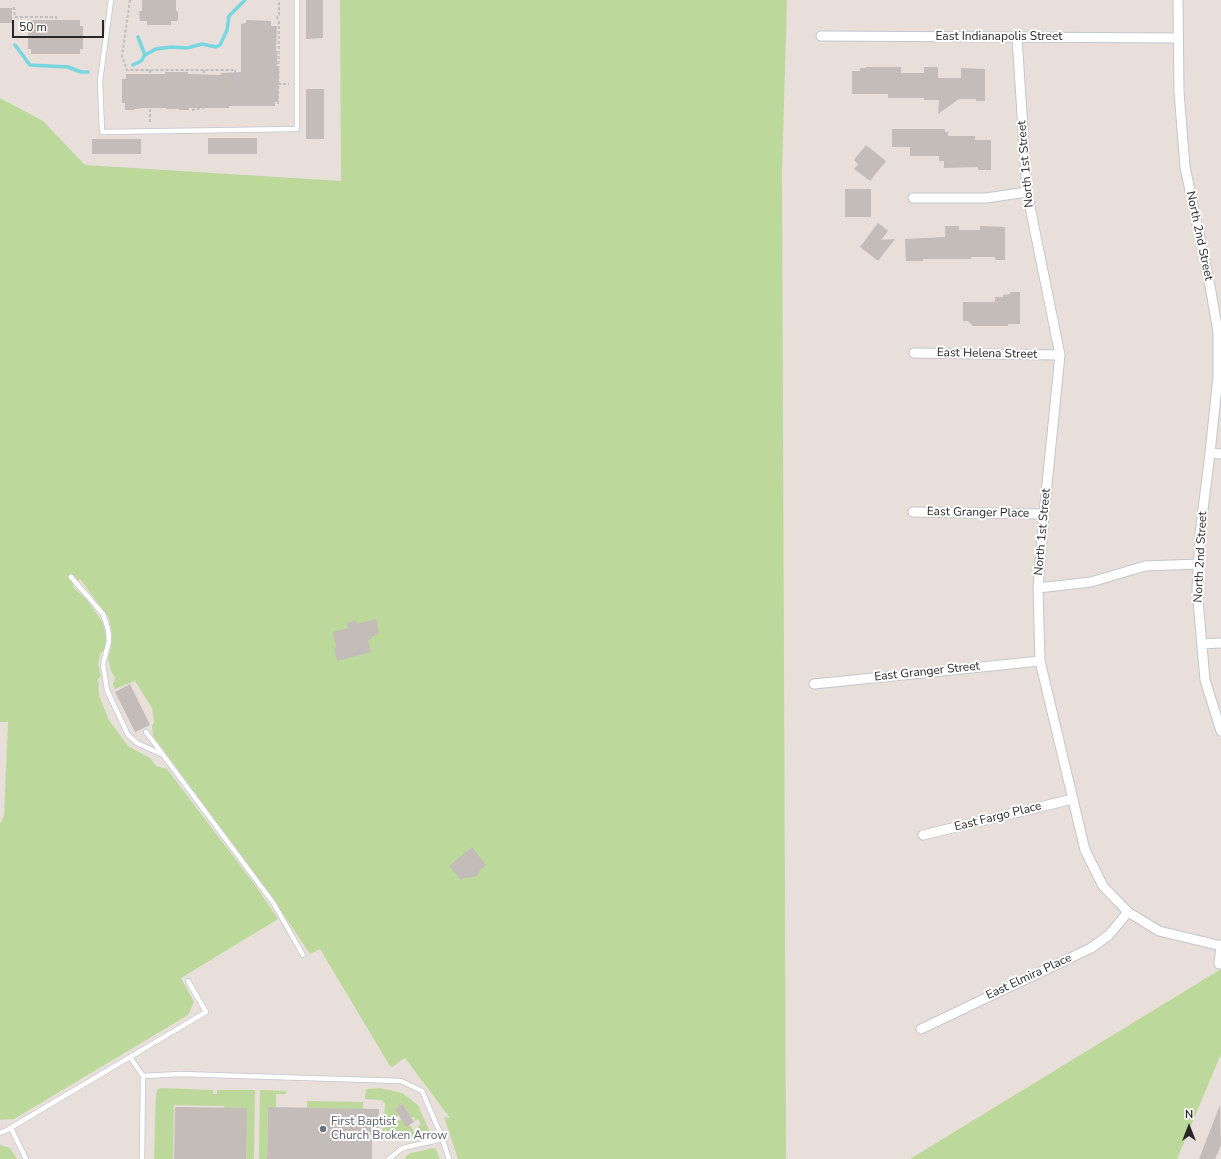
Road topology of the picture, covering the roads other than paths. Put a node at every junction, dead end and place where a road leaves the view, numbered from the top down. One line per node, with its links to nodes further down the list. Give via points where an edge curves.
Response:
1 (111, 0): 2 (lane, via 100,81 102,132 297,129)
2 (297, 0)
3 (1178, 0): 6 (street, North 2nd Street)
4 (821, 36): 5 (street, East Indianapolis Street)
5 (1017, 37): 6 (street, East Indianapolis Street); 7 (street, North 1st Street)
6 (1178, 38): 11 (street, North 2nd Street, via 1184,167 1218,332 1218,377)
7 (1027, 192): 8 (street, via 986,198); 10 (street, North 1st Street)
8 (913, 198)
9 (914, 353): 10 (street, East Helena Street)
10 (1060, 355): 14 (street, North 1st Street)
11 (1210, 453): 12 (street); 15 (street, North 2nd Street)
12 (1221, 454)
13 (913, 512): 14 (street, East Granger Place)
14 (1044, 514): 17 (street, North 1st Street)
15 (1199, 564): 17 (street, via 1145,566 1091,582); 19 (street, North 2nd Street, via 1197,589)
16 (71, 577): 24 (lane, via 103,614 109,641 103,664 107,690 128,735 137,743)
17 (1038, 588): 20 (street, North 1st Street)
18 (1221, 642): 19 (street)
19 (1202, 644): 22 (street, North 2nd Street, via 1205,680)
20 (1040, 661): 21 (street, East Granger Street); 25 (street, North 1st Street)
21 (814, 684)
22 (1221, 731)
23 (146, 732): 24 (lane)
24 (163, 755): 29 (lane, via 274,904)
25 (1073, 799): 26 (street, East Fargo Place); 27 (street, North 1st Street, via 1085,850 1103,886)
26 (923, 835)
27 (1128, 912): 28 (street, North 1st Street, via 1159,931); 32 (street, East Elmira Place, via 1109,935 1092,948)
28 (1221, 946): 30 (street)
29 (303, 955)
30 (1219, 964)
31 (188, 981): 33 (lane, via 206,1012)
32 (921, 1029)
33 (130, 1057): 34 (lane); 35 (lane)
34 (143, 1076): 37 (lane, via 180,1074 401,1081 422,1091); 39 (lane)
35 (11, 1128): 36 (lane); 38 (lane)
36 (0, 1133)
37 (443, 1139): 40 (lane, via 406,1147); 41 (lane)
38 (26, 1159)
39 (142, 1159)
40 (389, 1159)
41 (449, 1159)

